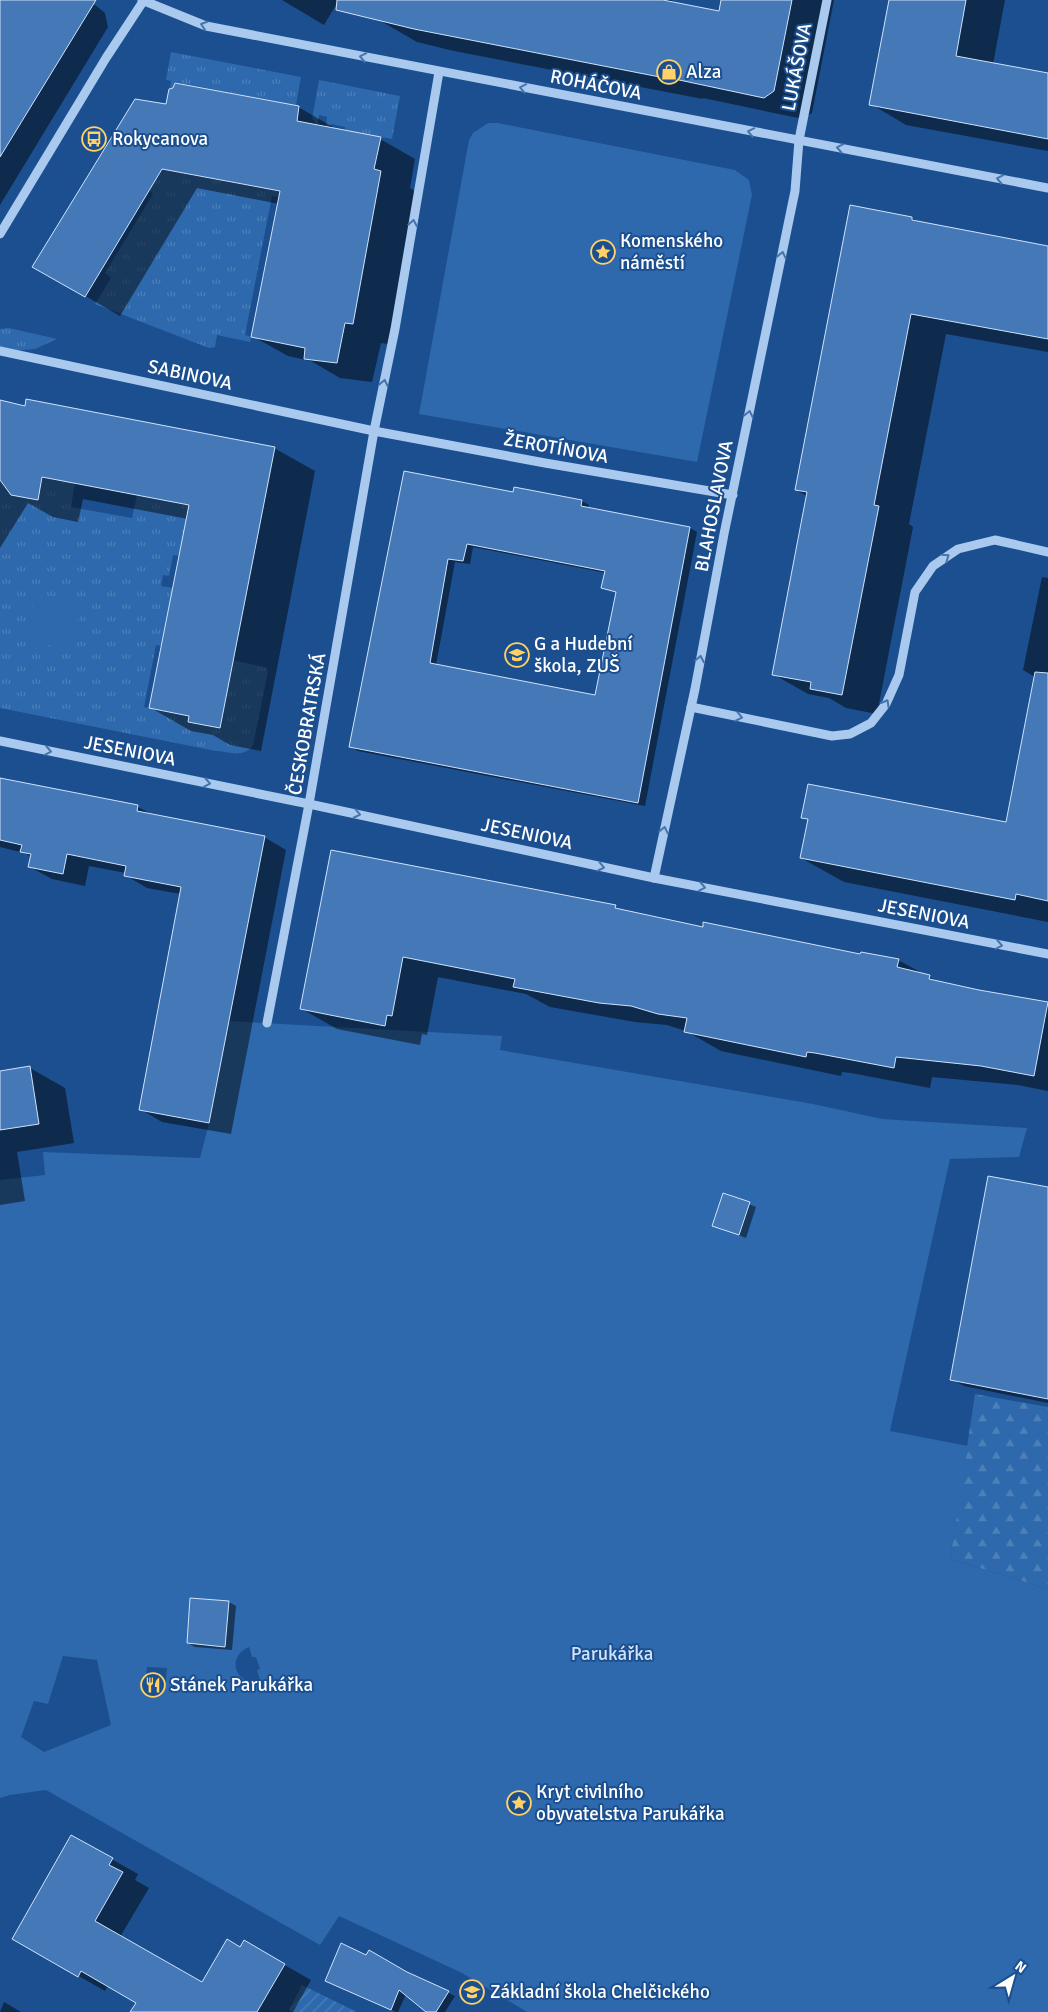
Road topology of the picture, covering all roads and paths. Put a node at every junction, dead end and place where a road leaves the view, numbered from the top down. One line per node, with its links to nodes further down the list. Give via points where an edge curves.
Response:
1 (143, 0): 3 (street, ROHÁČOVA, one-way to 1, via 206,26); 6 (street)
2 (827, 0): 4 (street, LUKÁŠOVA)
3 (439, 72): 4 (street, ROHÁČOVA, one-way to 3); 8 (street, one-way to 3)
4 (799, 140): 5 (street, ROHÁČOVA, one-way to 4); 9 (street, BLAHOSLAVOVA, one-way to 4, via 795,191)
5 (1048, 188)
6 (0, 234)
7 (0, 351): 8 (street, SABINOVA)
8 (374, 431): 9 (street, ŽEROTÍNOVA); 13 (street, ČESKOBRATRSKÁ)
9 (733, 495): 11 (street, BLAHOSLAVOVA, one-way to 9)
10 (1048, 552): 11 (street, one-way to 10, via 832,736 850,734 871,723 886,704 899,675 915,592 933,566 958,548 995,540)
11 (691, 707): 14 (street, BLAHOSLAVOVA, one-way to 11)
12 (0, 741): 13 (street, JESENIOVA, one-way to 13)
13 (309, 804): 14 (street, JESENIOVA, one-way to 14); 16 (street, ČESKOBRATRSKÁ)
14 (654, 878): 15 (street, JESENIOVA, one-way to 15)
15 (1048, 954)
16 (267, 1022)

